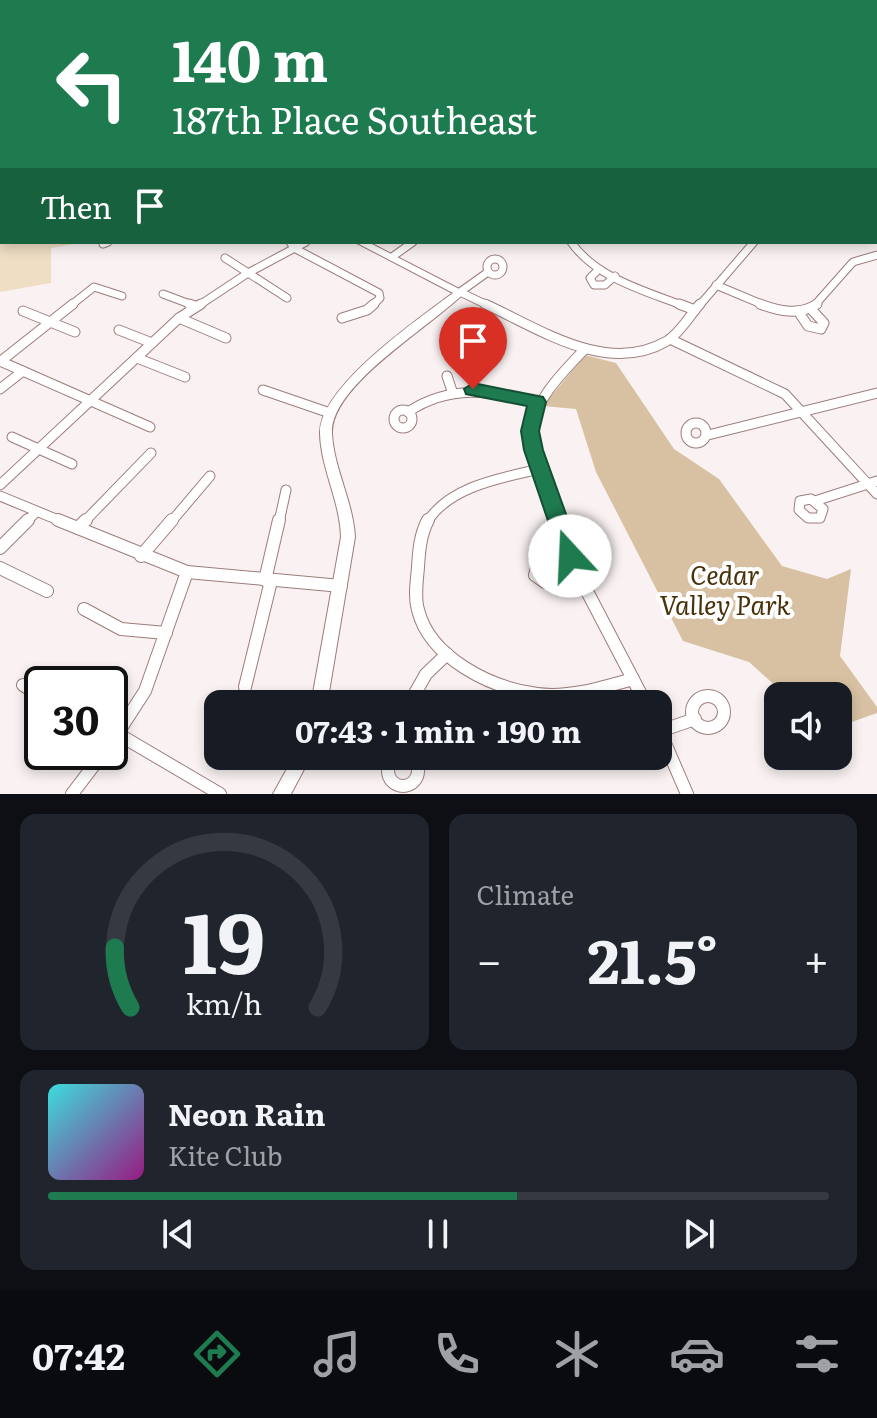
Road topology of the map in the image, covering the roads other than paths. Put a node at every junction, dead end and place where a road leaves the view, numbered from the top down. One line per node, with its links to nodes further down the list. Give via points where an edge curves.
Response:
1 (364, 244): 7 (street)
2 (410, 244): 7 (street)
3 (572, 244): 9 (street)
4 (752, 244): 13 (street)
5 (292, 245): 11 (street); 23 (street, via 380,295 367,310)
6 (877, 255): 20 (street, via 849,263)
7 (392, 257): 14 (street)
8 (225, 258): 11 (street)
9 (599, 269): 12 (street); 12 (street, via 590,278 594,285 605,285)
10 (488, 272): 14 (street)
11 (248, 273): 17 (street); 18 (street)
12 (615, 276): 19 (street)
13 (716, 285): 19 (street); 20 (street, via 771,307)
14 (460, 292): 30 (street); 44 (street, via 351,385)
15 (163, 294): 18 (street)
16 (122, 296): 24 (street, via 94,287)
17 (287, 298)
18 (195, 306): 22 (street)
19 (695, 310): 29 (street)
20 (804, 310): 25 (street, via 808,326)
21 (23, 311): 24 (street)
22 (179, 318): 28 (street); 31 (street)
23 (342, 318)
24 (50, 322): 27 (street); 32 (street)
25 (821, 329)
26 (119, 330): 31 (street)
27 (75, 332)
28 (226, 338)
29 (670, 339): 30 (street, via 635,354); 42 (street, via 776,388)
30 (585, 349): 41 (street)
31 (145, 351): 35 (street); 40 (street)
32 (1, 361): 33 (street)
33 (23, 371): 36 (street); 40 (street)
34 (447, 376): 38 (street)
35 (185, 377)
36 (0, 389)
37 (263, 390): 44 (street)
38 (452, 391): 41 (street, via 482,390); 43 (street, via 432,396)
39 (877, 393): 42 (street)
40 (92, 400): 45 (street); 48 (street)
41 (537, 402): 51 (street, via 530,431)
42 (800, 411): 46 (street); 53 (street)
43 (408, 412)
44 (330, 413): 68 (street, via 325,426 328,451 349,521)
45 (150, 427)
46 (708, 435)
47 (12, 437): 48 (street)
48 (39, 449): 50 (street); 54 (street)
49 (151, 453): 60 (street)
50 (72, 464)
51 (539, 469): 63 (street); 72 (street, via 470,490 427,519 417,610)
52 (210, 476): 62 (street)
53 (872, 482): 56 (street); 58 (street)
54 (0, 485)
55 (286, 490): 67 (street)
56 (877, 494)
57 (0, 496): 59 (street)
58 (815, 501)
59 (36, 512): 60 (street); 61 (street)
60 (78, 528): 62 (street)
61 (0, 548)
62 (141, 556): 65 (street)
63 (570, 556): 66 (street); 66 (street, via 538,565 535,575 549,582)
64 (0, 568): 69 (street)
65 (187, 572): 67 (street); 71 (street)
66 (578, 574): 73 (street)
67 (268, 580): 68 (street); 74 (street)
68 (341, 586): 75 (street)
69 (47, 591)
70 (84, 609): 71 (street, via 121,629)
71 (166, 633): 78 (street, via 140,702)
72 (447, 654): 73 (street, via 487,680 537,694 583,693); 76 (street)
73 (633, 679): 77 (street)
74 (245, 687)
75 (322, 690)
76 (417, 690)
77 (639, 690)
78 (128, 719)
79 (695, 719): 80 (street)
80 (672, 725)
81 (128, 750): 86 (street)
82 (672, 759): 88 (street)
83 (90, 770): 85 (street)
84 (295, 770): 87 (street)
85 (72, 794)
86 (220, 794)
87 (282, 794)
88 (687, 794)

